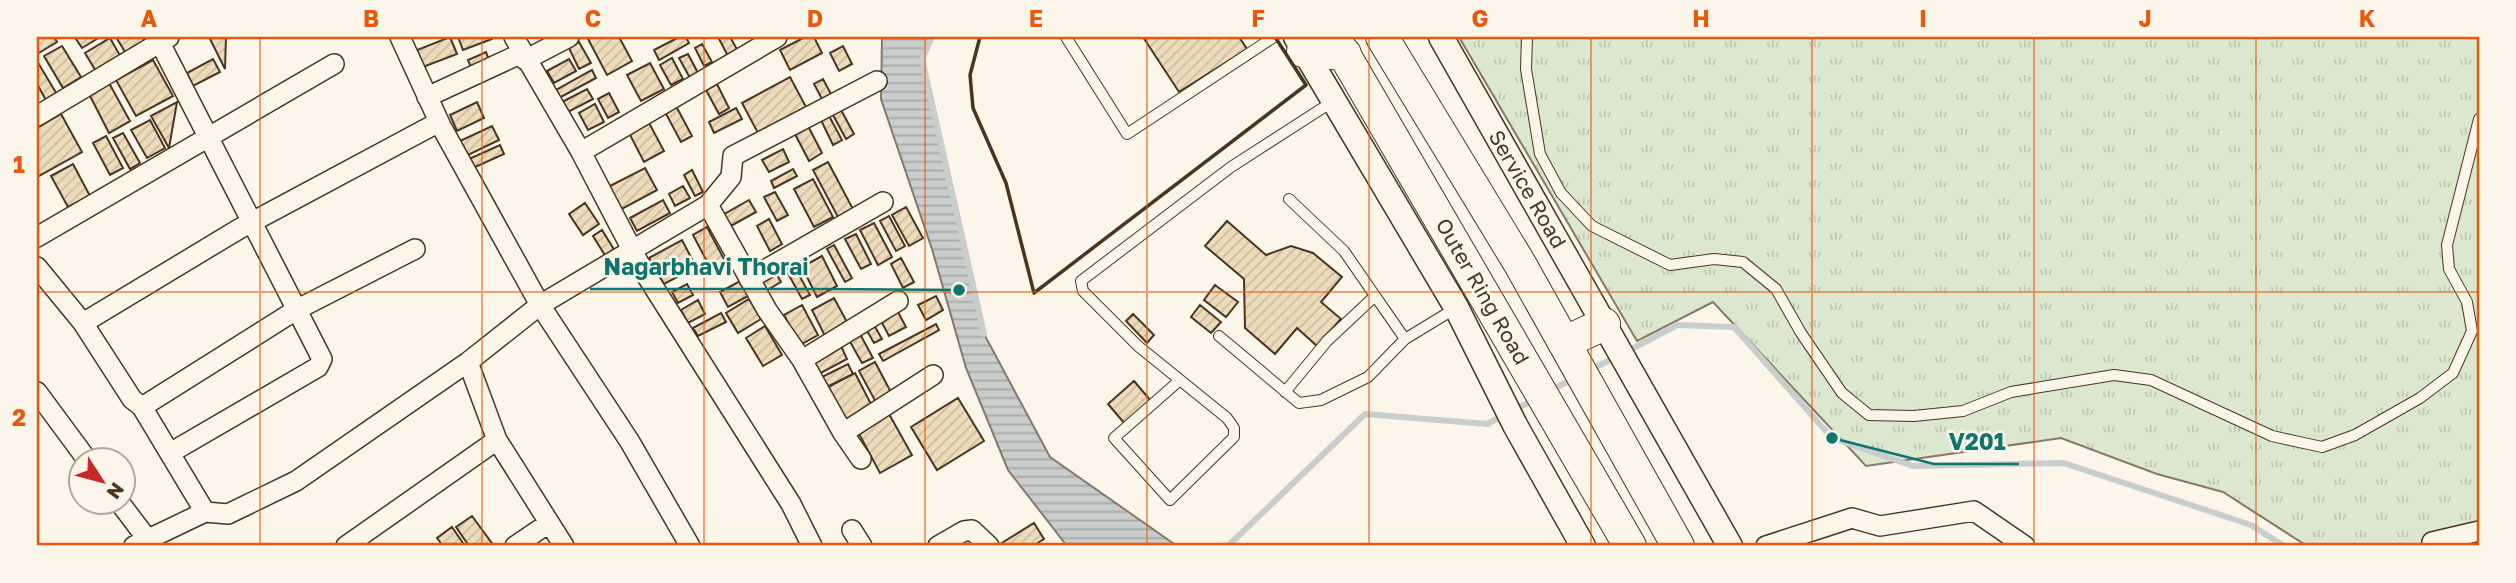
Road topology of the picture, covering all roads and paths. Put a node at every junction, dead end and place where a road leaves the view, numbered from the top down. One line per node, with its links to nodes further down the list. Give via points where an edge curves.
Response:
1 (400, 37): 15 (street)
2 (569, 37): 12 (street)
3 (777, 37): 21 (street)
4 (1066, 37): 5 (lane, via 1127,134)
5 (1274, 37)
6 (1382, 37): 42 (highway, Outer Ring Road)
7 (1441, 37): 37 (street, Service Road)
8 (1527, 37): 18 (lane, via 1526,69 1539,154 1561,193 1592,226 1670,265 1714,259 1743,262 1776,289 1842,393 1869,415 1964,411 2011,391 2114,375 2151,380 2272,436 2322,447 2355,435 2453,373 2472,331 2467,302 2449,269 2447,245)
9 (162, 39): 17 (street); 20 (street)
10 (1300, 44): 11 (highway); 16 (street)
11 (1339, 45): 67 (highway, Outer Ring Road)
12 (520, 50): 15 (street); 21 (street)
13 (334, 64): 20 (street)
14 (877, 81): 24 (street, via 733,156 731,177)
15 (427, 97): 19 (street)
16 (1333, 102): 34 (street); 44 (lane, via 1231,167 1081,281 1083,291)
17 (37, 116)
18 (2479, 119)
19 (439, 122): 25 (street); 33 (street)
20 (208, 138): 25 (street); 26 (street)
21 (581, 152): 28 (street)
22 (1289, 199): 31 (lane, via 1344,251)
23 (883, 202): 30 (street)
24 (708, 205): 28 (street); 30 (street)
25 (253, 221): 35 (street); 36 (street)
26 (37, 237)
27 (415, 248): 35 (street)
28 (634, 249): 33 (street); 63 (street, via 791,504)
29 (37, 267): 36 (street)
30 (749, 279): 40 (street)
31 (1375, 296): 39 (lane); 46 (lane, via 1326,341)
32 (898, 302): 40 (street)
33 (540, 305): 41 (street); 62 (street, via 630,442)
34 (1456, 307): 39 (lane); 66 (street)
35 (296, 310): 47 (street); 51 (street, via 318,348 322,359 318,367)
36 (82, 323): 47 (street, via 132,400)
37 (1609, 333): 42 (highway); 69 (street, Service Road)
38 (1219, 336): 46 (lane)
39 (1405, 339): 46 (lane, via 1368,377 1321,400 1299,403)
40 (802, 360): 48 (street)
41 (468, 362): 49 (street); 53 (street, via 296,481 228,514)
42 (1576, 364): 68 (highway, Outer Ring Road)
43 (933, 375): 48 (street)
44 (1180, 380): 44 (lane, via 1227,418 1234,437 1170,500 1114,438)
45 (37, 392): 50 (street)
46 (1286, 392)
47 (142, 407): 51 (street)
48 (843, 433): 52 (street)
49 (497, 440): 55 (street); 59 (street)
50 (78, 447)
51 (170, 453): 53 (street)
52 (861, 459)
53 (205, 512): 58 (street)
54 (127, 516): 58 (street)
55 (549, 523): 60 (street); 61 (street)
56 (2479, 531): 57 (street)
57 (2432, 542)
58 (141, 543)
59 (346, 546)
60 (514, 546)
61 (564, 546)
62 (690, 546)
63 (812, 546)
64 (937, 546): 65 (street, via 972,530)
65 (989, 546)
66 (1583, 546)
67 (1630, 546)
68 (1678, 546)
69 (1730, 546)
70 (1766, 546): 71 (street, via 1853,518 1880,526 1973,511)
71 (2025, 546)

